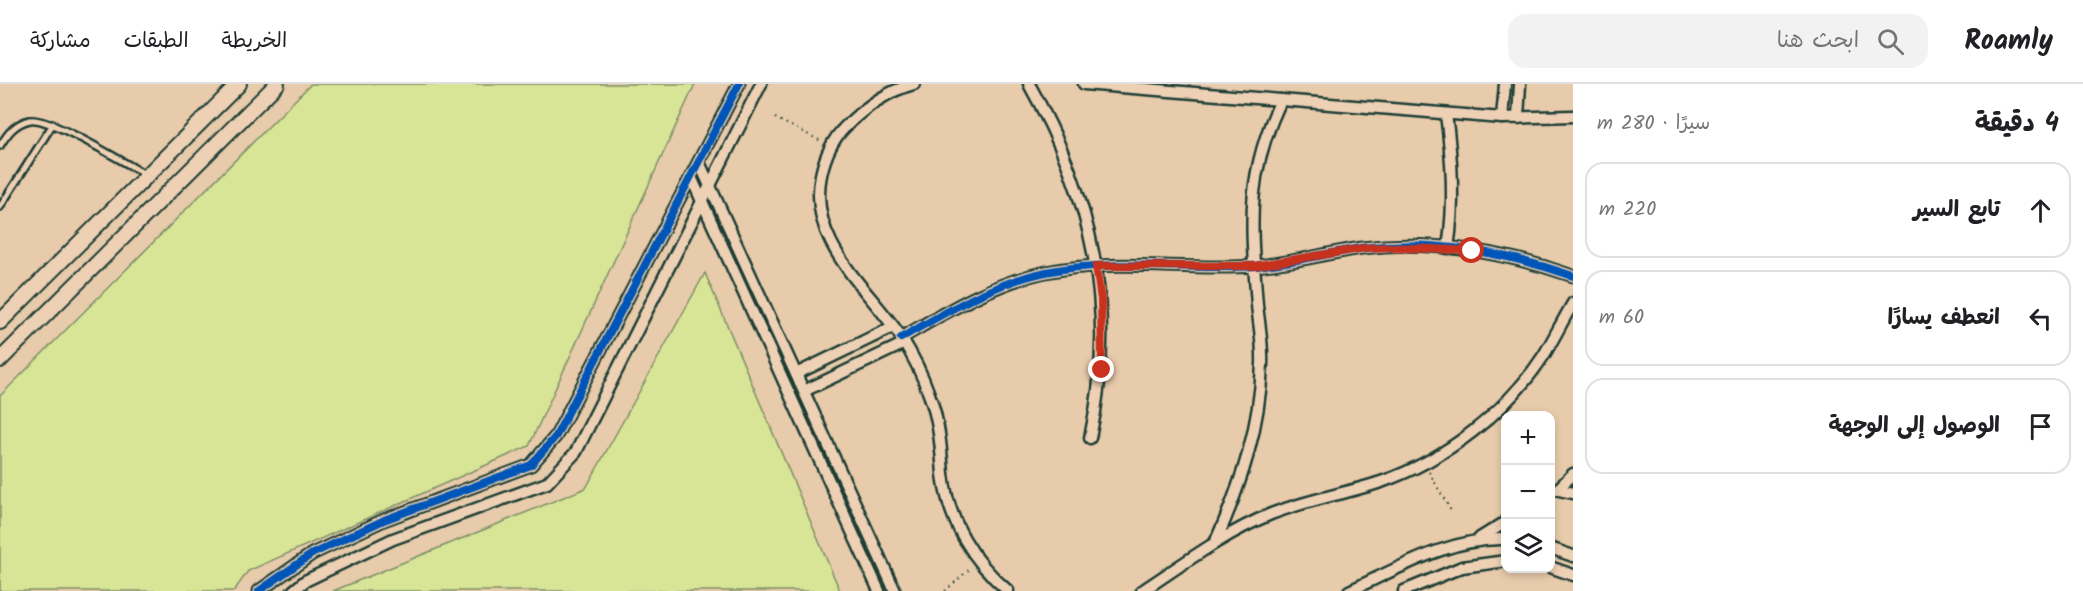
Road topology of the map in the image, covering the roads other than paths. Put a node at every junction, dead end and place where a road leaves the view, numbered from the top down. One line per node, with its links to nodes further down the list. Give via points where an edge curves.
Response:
1 (239, 84): 18 (street)
2 (277, 84): 31 (street)
3 (739, 84): 17 (street)
4 (761, 84): 20 (street)
5 (914, 84): 29 (street, via 863,110 840,132 830,146 820,181 825,231 841,261)
6 (1029, 84): 24 (street, via 1070,169)
7 (1084, 84): 10 (street)
8 (1505, 84): 13 (street)
9 (1520, 84): 14 (street)
10 (1281, 100): 11 (street); 25 (street, via 1258,159 1252,190)
11 (1446, 114): 13 (street); 23 (street, via 1453,182)
12 (1573, 116): 14 (street)
13 (1502, 118): 14 (street)
14 (1518, 118)
15 (53, 124): 16 (lane, via 31,120 20,123); 18 (lane); 22 (lane)
16 (0, 147)
17 (699, 162): 19 (street); 20 (street)
18 (148, 176): 28 (street)
19 (691, 177): 21 (street); 47 (street, via 556,436 531,465 384,520 312,554)
20 (710, 185): 21 (street); 32 (street)
21 (701, 202): 48 (street, via 576,452 547,483 393,539 305,581); 49 (street)
22 (0, 207)
23 (1448, 249): 25 (street, via 1365,248); 26 (street, via 1518,260)
24 (1096, 266): 25 (street); 30 (street, via 1046,272 997,286); 34 (street, via 1103,335 1099,393)
25 (1254, 266): 41 (street, via 1262,362 1260,399 1243,473)
26 (1573, 276)
27 (1573, 303): 41 (street, via 1543,356 1515,392 1480,426 1425,463 1383,481 1270,514)
28 (0, 322)
29 (893, 327): 30 (street); 32 (street)
30 (903, 340): 33 (street); 51 (street, via 930,395 955,521 978,561)
31 (0, 360)
32 (796, 374): 33 (street)
33 (804, 391): 50 (street)
34 (1090, 438)
35 (1573, 474): 36 (street)
36 (1555, 488): 37 (street)
37 (1573, 493)
38 (1501, 525): 40 (street)
39 (1501, 539): 40 (street)
40 (1478, 540): 53 (street, via 1455,545)
41 (1215, 543): 52 (street)
42 (1555, 549): 43 (street)
43 (1570, 552)
44 (1501, 562): 54 (street, via 1462,567)
45 (1555, 569): 46 (street)
46 (1573, 576)
47 (259, 591)
48 (293, 591)
49 (879, 591)
50 (896, 591)
51 (1008, 591)
52 (1142, 591)
53 (1349, 591)
54 (1404, 591)

